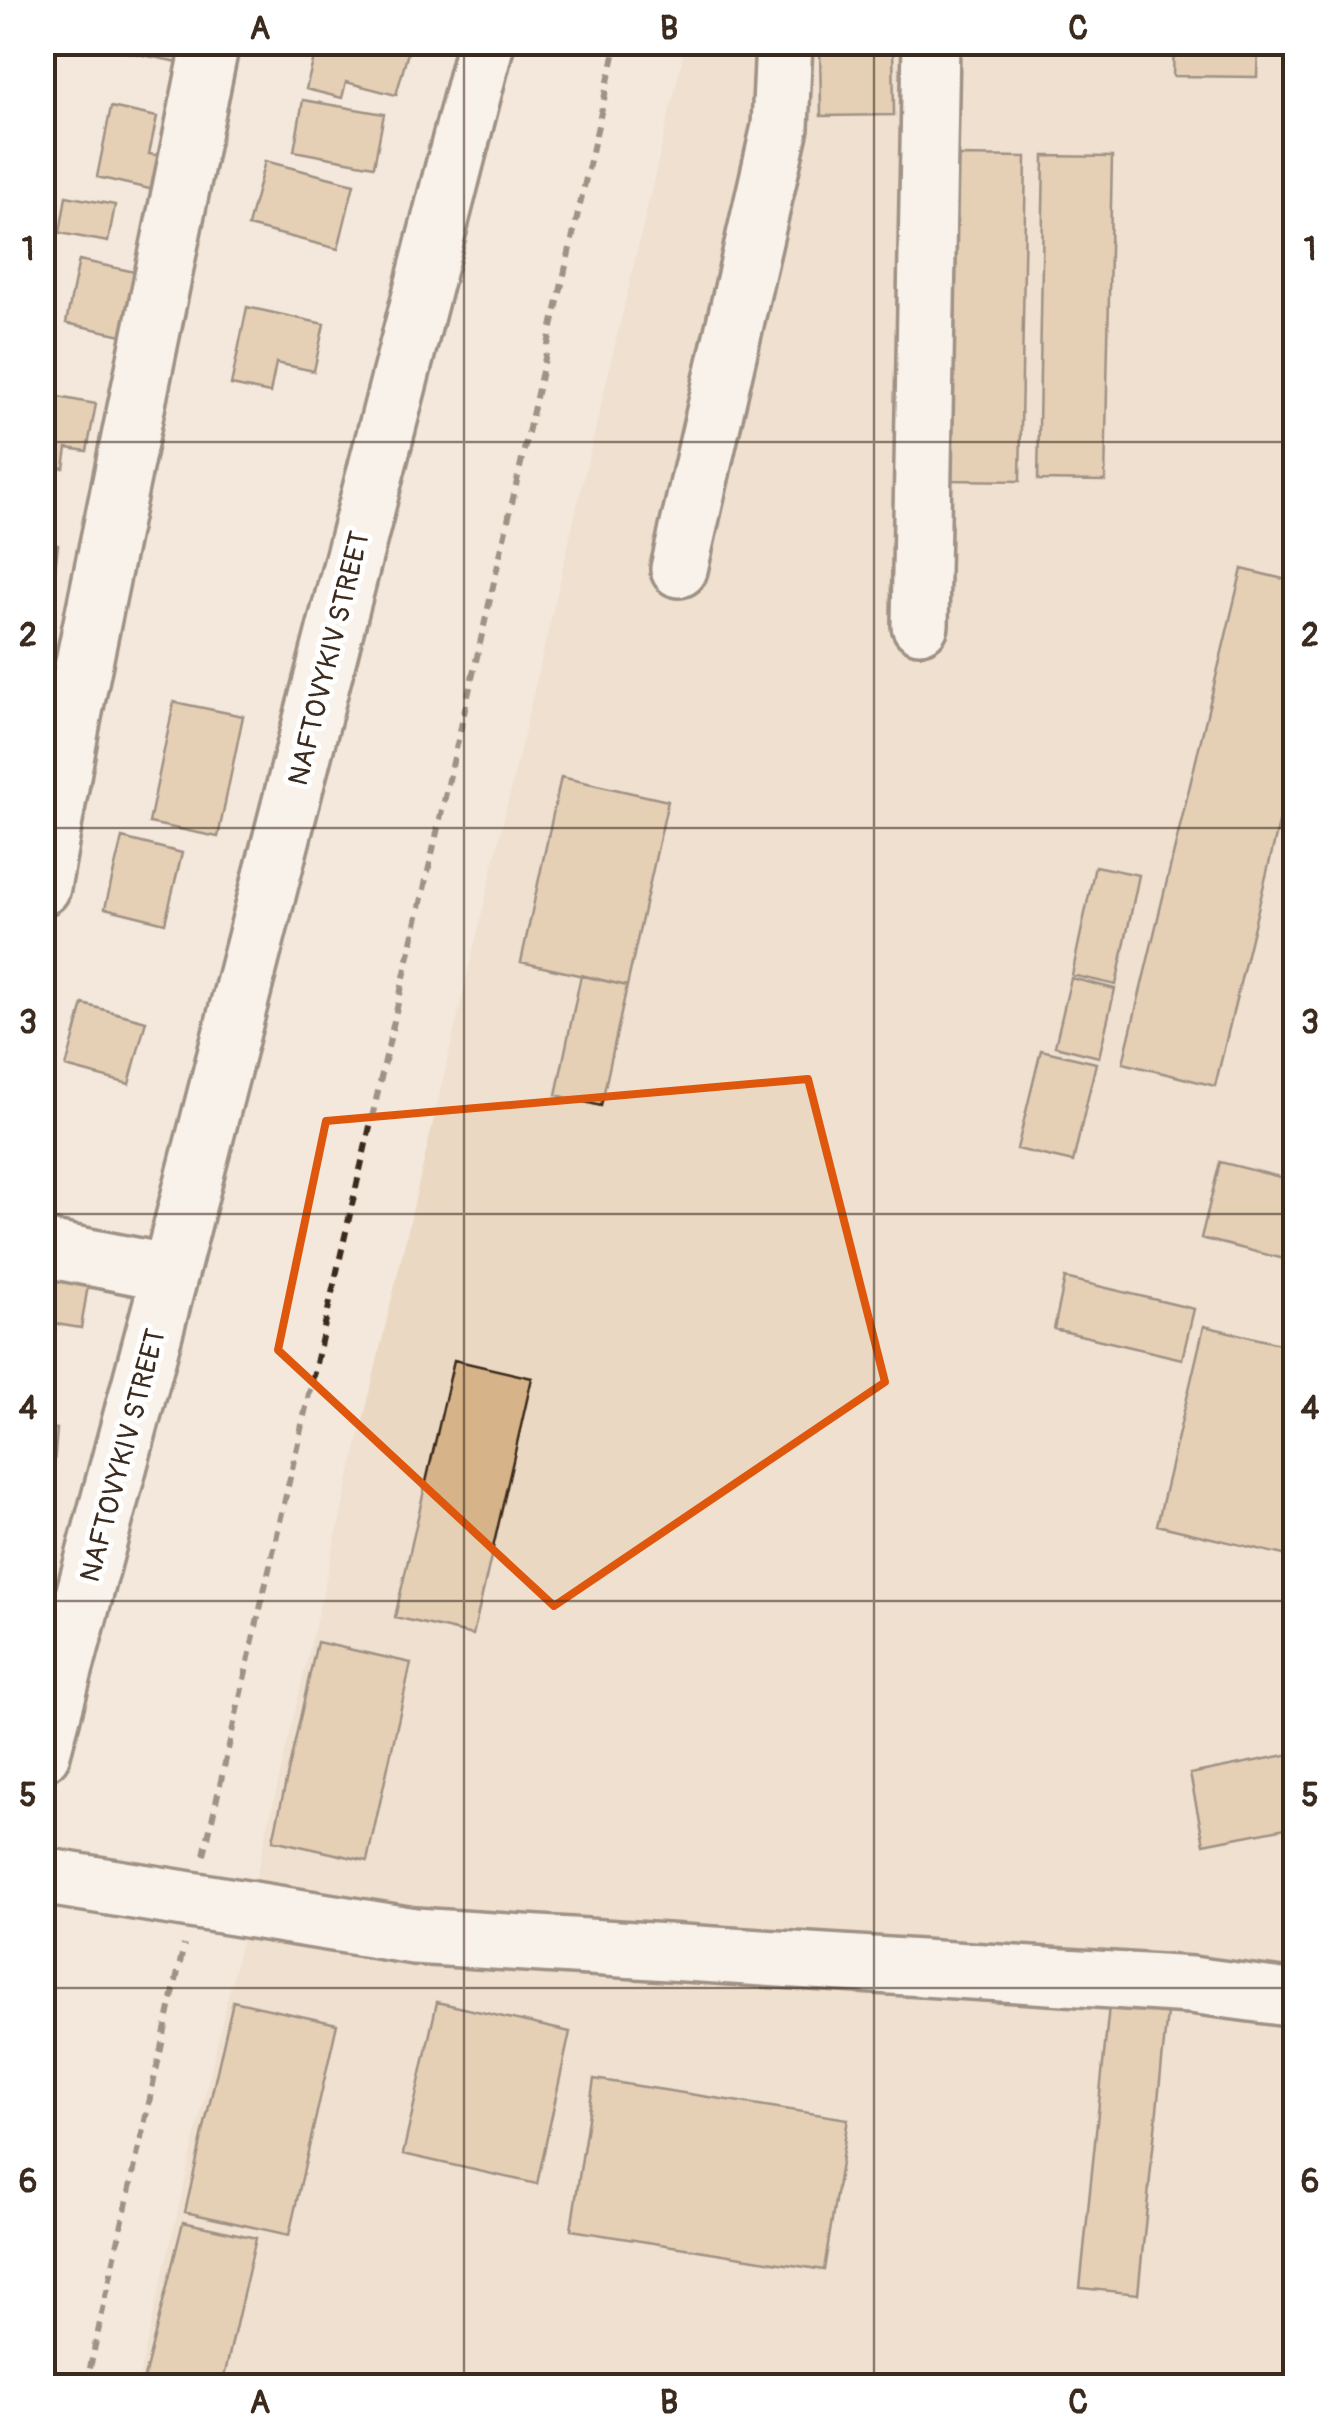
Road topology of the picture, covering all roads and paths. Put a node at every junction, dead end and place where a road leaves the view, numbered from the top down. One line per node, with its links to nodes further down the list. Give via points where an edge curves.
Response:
1 (210, 42): 8 (street)
2 (486, 42): 11 (street, NAFTOVYKIV STREET)
3 (617, 42): 14 (path)
4 (784, 42): 6 (street, via 780,127)
5 (931, 42): 7 (street)
6 (679, 568)
7 (920, 626)
8 (57, 723): 9 (street)
9 (42, 887)
10 (42, 1248): 11 (street)
11 (170, 1274): 12 (street, NAFTOVYKIV STREET)
12 (42, 1753)
13 (42, 1876): 14 (street)
14 (194, 1901): 15 (street, via 414,1936 1191,1985); 16 (path)
15 (1296, 1999)
16 (86, 2386)

